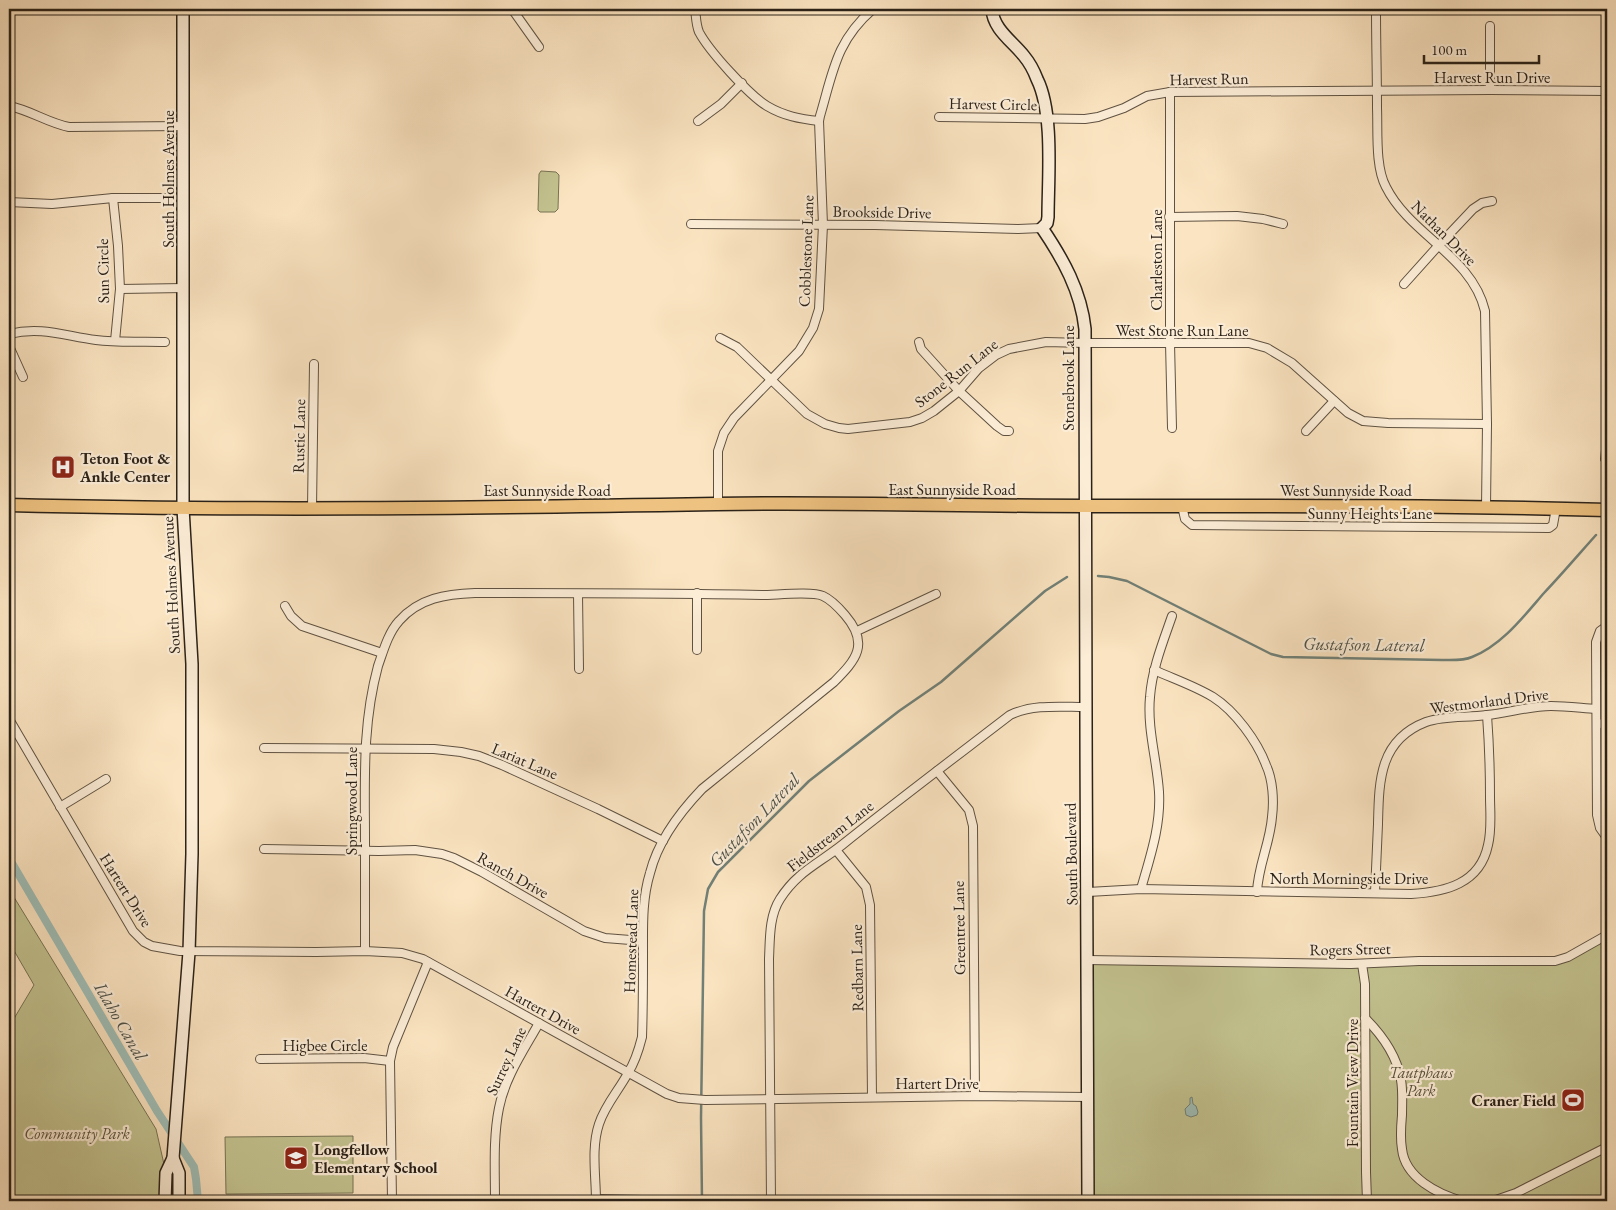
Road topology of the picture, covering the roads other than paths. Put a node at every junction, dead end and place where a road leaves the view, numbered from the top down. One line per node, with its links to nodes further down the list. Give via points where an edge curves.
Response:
1 (184, 9): 19 (street, South Holmes Avenue)
2 (512, 9): 8 (street)
3 (695, 9): 9 (street, via 696,22 703,37)
4 (873, 9): 18 (street, Cobblestone Lane, via 850,32 839,51)
5 (992, 9): 16 (street, via 997,26 1024,56 1038,80)
6 (1376, 9): 13 (street, Nathan Drive)
7 (1490, 26): 10 (street)
8 (539, 47)
9 (742, 83): 17 (street); 18 (street, via 767,106 780,113 796,119)
10 (1490, 90): 11 (street, Harvest Run Drive); 13 (street, Harvest Run Drive)
11 (1607, 91)
12 (1170, 92): 13 (street, Harvest Run); 16 (street, Harvest Run, via 1147,96 1098,117 1075,120); 24 (street, Charleston Lane)
13 (1377, 92): 29 (street, Nathan Drive, via 1378,153 1383,181 1401,210)
14 (9, 106): 19 (street, via 69,127)
15 (939, 117): 16 (street, Harvest Circle)
16 (1047, 118): 28 (street, via 1048,217)
17 (698, 121)
18 (819, 121): 27 (street, Cobblestone Lane)
19 (184, 126): 32 (street, South Holmes Avenue)
20 (113, 198): 21 (street); 23 (street, via 52,204); 31 (street, Sun Circle)
21 (166, 198)
22 (1492, 201): 29 (street, via 1473,209)
23 (9, 202)
24 (1170, 217): 26 (street, via 1237,216); 40 (street, Charleston Lane)
25 (691, 224): 27 (street, Brookside Drive)
26 (1283, 224)
27 (823, 225): 28 (street, Brookside Drive); 44 (street, Cobblestone Lane, via 817,318 799,351)
28 (1042, 228): 39 (street, Stonebrook Lane, via 1069,272 1079,296 1084,312)
29 (1439, 245): 30 (street); 47 (street, Nathan Drive, via 1464,271 1484,304)
30 (1404, 284)
31 (120, 288): 32 (street); 35 (street, Sun Circle)
32 (184, 288): 58 (street, South Holmes Avenue)
33 (9, 334): 35 (street, via 45,331)
34 (720, 338): 44 (street, Stone Run Lane, via 737,347)
35 (115, 341): 36 (street)
36 (165, 342)
37 (918, 342): 45 (street)
38 (1062, 342): 39 (street, West Stone Run Lane); 45 (street, Stone Run Lane, via 1009,349 996,355 979,368)
39 (1085, 343): 40 (street, West Stone Run Lane); 55 (street, Stonebrook Lane)
40 (1170, 343): 46 (street, West Stone Run Lane, via 1260,345 1292,363); 48 (street, Charleston Lane)
41 (9, 346): 43 (street)
42 (314, 364): 59 (street, Rustic Lane)
43 (23, 377)
44 (770, 379): 45 (street, Stone Run Lane, via 807,414 825,424 848,429 922,418); 53 (street, Cobblestone Lane, via 724,433 718,451)
45 (959, 391): 50 (street, via 997,426)
46 (1334, 401): 47 (street, West Stone Run Lane, via 1348,414 1363,421); 49 (street)
47 (1487, 424): 57 (street, Nathan Drive)
48 (1172, 428)
49 (1306, 430)
50 (1009, 431)
51 (1607, 441): 52 (street)
52 (1605, 459)
53 (718, 504): 55 (main road, East Sunnyside Road); 59 (main road, East Sunnyside Road)
54 (9, 505): 58 (main road, East Sunnyside Road)
55 (1085, 506): 56 (main road, West Sunnyside Road); 73 (street, South Boulevard)
56 (1182, 506): 57 (main road, West Sunnyside Road); 60 (street, Sunny Heights Lane, via 1185,519 1192,525 1549,528 1553,525)
57 (1486, 507): 60 (main road, West Sunnyside Road)
58 (183, 508): 59 (main road, East Sunnyside Road); 96 (street, South Holmes Avenue, via 192,664)
59 (312, 508)
60 (1556, 508): 61 (main road, West Sunnyside Road)
61 (1607, 510)
62 (578, 594): 63 (street, Springwood Lane); 70 (street, Springwood Lane, via 474,593 434,598 416,606 399,621); 71 (street)
63 (696, 594): 68 (street, Springwood Lane, via 821,595 837,605); 69 (street)
64 (936, 594): 68 (street)
65 (285, 606): 70 (street, via 302,626)
66 (1172, 616): 72 (street)
67 (1607, 626): 74 (street, via 1596,642)
68 (858, 634): 85 (street, Homestead Lane, via 857,652 851,666 702,789 687,804)
69 (697, 650)
70 (382, 653): 80 (street, Springwood Lane, via 367,718)
71 (579, 669)
72 (1154, 670): 89 (street, via 1149,719 1160,810); 91 (street, via 1198,688 1229,710 1242,723 1266,765 1271,783 1272,815)
73 (1085, 707): 81 (street, Fieldstream Lane, via 1020,710); 90 (street, South Boulevard)
74 (1596, 709): 75 (street, Westmorland Drive, via 1551,706); 77 (street)
75 (1487, 715): 92 (street, Westmorland Drive, via 1425,722 1401,737 1386,757 1380,779); 92 (street, North Morningside Drive, via 1491,829 1483,860 1471,876 1443,890 1411,894)
76 (9, 719): 83 (street, Hartert Drive)
77 (1597, 723): 78 (street); 84 (street, via 1597,815)
78 (1607, 725)
79 (264, 748): 80 (street, Lariat Lane)
80 (365, 748): 85 (street, Lariat Lane, via 434,749 480,756); 87 (street, Springwood Lane)
81 (937, 771): 88 (street, Fieldstream Lane); 105 (street, Greentree Lane, via 969,810 973,826)
82 (106, 779): 83 (street)
83 (60, 806): 96 (street, Hartert Drive, via 133,931 152,946)
84 (1607, 838)
85 (663, 841): 94 (street, Homestead Lane, via 655,857 644,900)
86 (264, 850): 87 (street, Ranch Drive)
87 (365, 850): 94 (street, Ranch Drive, via 415,850 442,854 482,872 584,931 605,938); 95 (street, Springwood Lane)
88 (836, 850): 106 (street, Redbarn Lane, via 866,887 870,905); 108 (street, Fieldstream Lane, via 794,880 779,900 771,924)
89 (1141, 889): 90 (street, North Morningside Drive); 91 (street, North Morningside Drive)
90 (1088, 892): 97 (street, South Boulevard)
91 (1257, 892): 92 (street, North Morningside Drive)
92 (1375, 892)
93 (1607, 935): 99 (street, Rogers Street, via 1556,961 1419,960)
94 (643, 941): 104 (street, Homestead Lane, via 642,1037)
95 (365, 951): 96 (street, Hartert Drive); 98 (street, Hartert Drive, via 402,953)
96 (189, 952): 110 (street, South Holmes Avenue)
97 (1087, 960): 99 (street, Rogers Street); 107 (street, South Boulevard)
98 (428, 962): 101 (street, Hartert Drive); 103 (street)
99 (1362, 964): 100 (street, Fountain View Drive)
100 (1365, 1018): 120 (street, Fountain View Drive); 121 (street, via 1383,1038 1398,1070 1402,1090 1402,1150 1407,1163 1414,1174 1431,1188)
101 (539, 1024): 104 (street, Hartert Drive); 117 (street, Surrey Lane, via 514,1068 499,1107 495,1137)
102 (260, 1058): 103 (street, Higbee Circle)
103 (390, 1061): 116 (street)
104 (629, 1072): 108 (street, Hartert Drive, via 679,1098); 112 (street, Homestead Lane, via 599,1124 595,1140)
105 (975, 1096): 106 (street, Hartert Drive); 107 (street, Hartert Drive)
106 (872, 1097): 108 (street, Hartert Drive)
107 (1088, 1097): 119 (street, South Boulevard)
108 (771, 1099): 118 (street, Fieldstream Lane)
109 (1607, 1147): 111 (street)
110 (173, 1158): 114 (street, South Holmes Avenue, via 166,1173); 115 (street, South Holmes Avenue, via 179,1173)
111 (1511, 1198): 122 (street)
112 (596, 1200): 113 (street)
113 (643, 1200)
114 (165, 1201)
115 (179, 1201)
116 (392, 1201)
117 (495, 1201)
118 (771, 1201)
119 (1088, 1201)
120 (1367, 1201)
121 (1462, 1201)
122 (1493, 1201)

